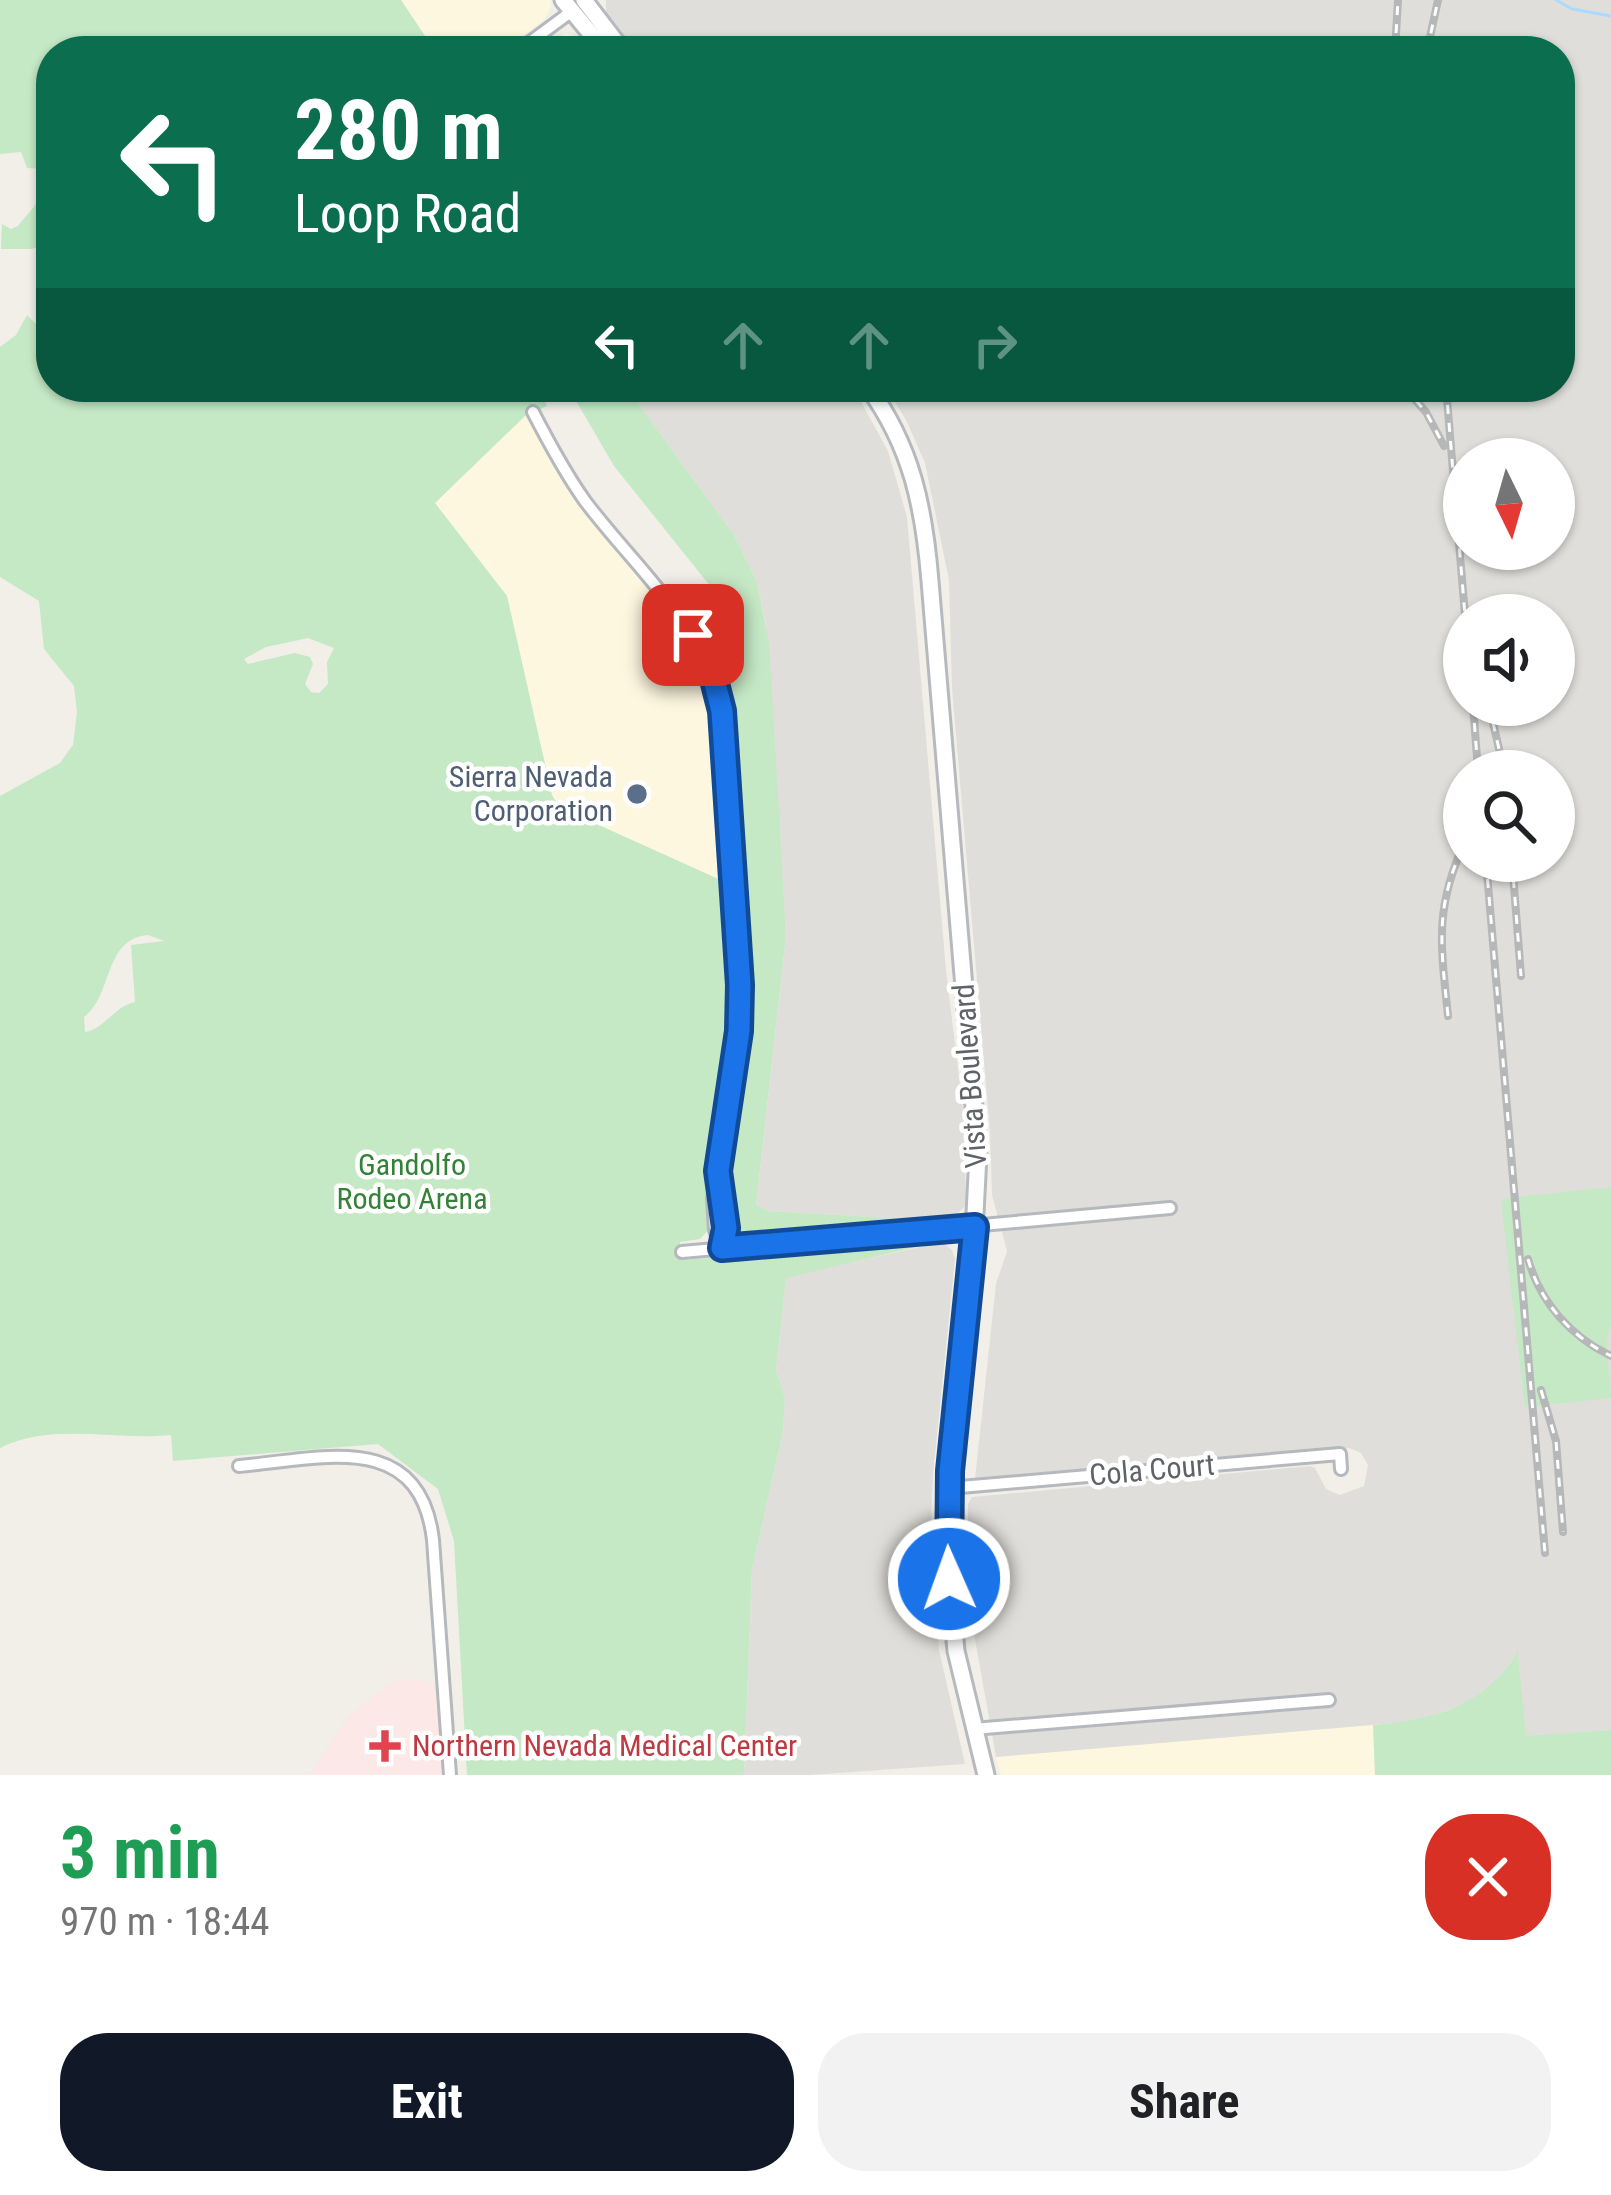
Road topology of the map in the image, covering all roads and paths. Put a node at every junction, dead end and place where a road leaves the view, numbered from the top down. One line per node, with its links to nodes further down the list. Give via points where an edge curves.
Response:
1 (573, 4): 2 (street); 3 (main road); 4 (main road)
2 (536, 36)
3 (595, 36)
4 (607, 36)
5 (877, 402): 8 (main road, Vista Boulevard, via 908,456 923,513 975,1117)
6 (533, 412): 9 (street, via 587,504 693,635 721,700 741,1000 712,1199)
7 (1170, 1208): 8 (street)
8 (975, 1227): 9 (street); 13 (main road, Vista Boulevard)
9 (722, 1248): 10 (street)
10 (682, 1252)
11 (239, 1466): 16 (street, via 367,1457 419,1491 431,1526)
12 (1341, 1469): 13 (street, Cola Court, via 1340,1454)
13 (949, 1488): 15 (main road, Vista Boulevard, via 951,1604)
14 (1329, 1700): 15 (street)
15 (973, 1729): 17 (main road, Vista Boulevard)
16 (450, 1775)
17 (986, 1775)

